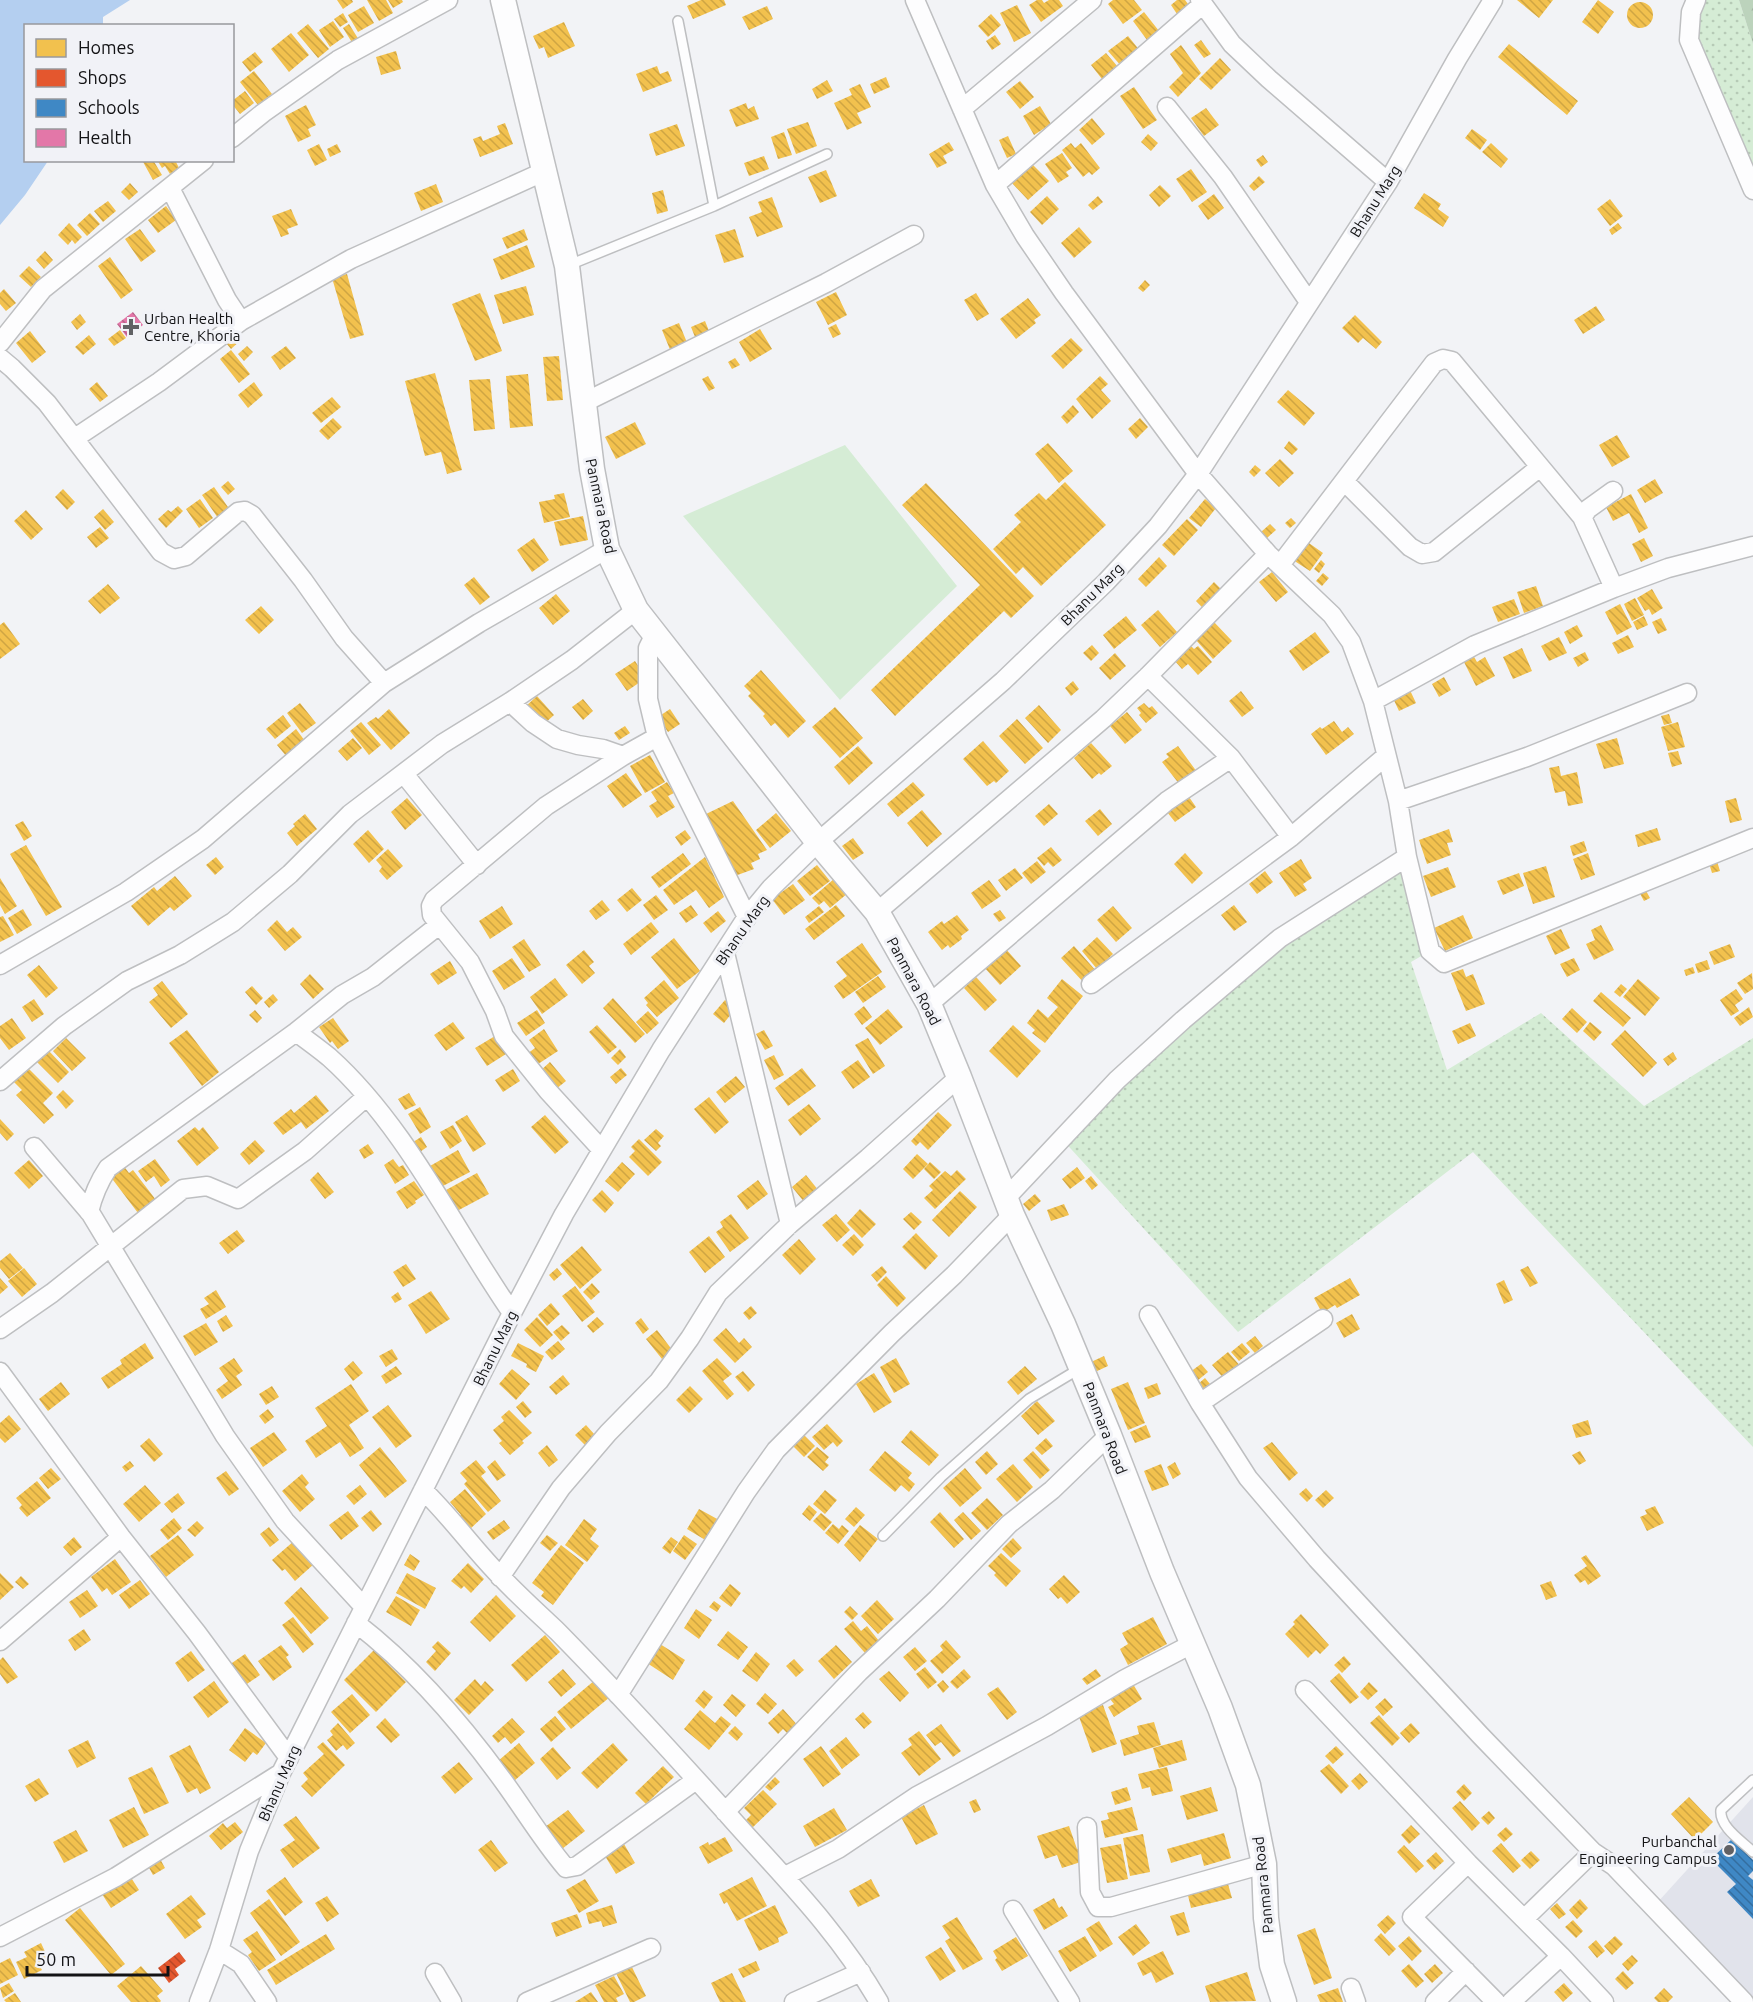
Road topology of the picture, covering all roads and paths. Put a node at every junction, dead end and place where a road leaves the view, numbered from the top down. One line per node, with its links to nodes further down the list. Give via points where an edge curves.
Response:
1 (448, 0): 11 (street, via 338,60)
2 (503, 0): 14 (street, Panmara Road)
3 (915, 0): 10 (street)
4 (1092, 0): 10 (street)
5 (1493, 0): 15 (street, Bhanu Marg)
6 (1696, 0): 18 (street, via 1689,40)
7 (1201, 2): 15 (street, via 1232,44); 16 (street)
8 (678, 21): 19 (lane)
9 (1167, 107): 22 (street, via 1223,177)
10 (962, 109): 16 (street)
11 (234, 136)
12 (827, 154): 19 (lane)
13 (202, 162): 17 (street)
14 (543, 172): 21 (street, Panmara Road); 23 (street, via 351,259)
15 (1388, 182): 22 (street, Bhanu Marg)
16 (995, 185): 29 (street, via 1064,293)
17 (170, 188): 23 (street, via 226,300); 24 (street, via 43,289)
18 (1753, 190)
19 (714, 206): 21 (lane)
20 (914, 235): 26 (street)
21 (567, 266): 26 (street, Panmara Road)
22 (1309, 302): 29 (street, Bhanu Marg)
23 (241, 321): 27 (street)
24 (0, 343)
25 (0, 358): 27 (street, via 47,403)
26 (583, 403): 34 (street, Panmara Road)
27 (75, 438): 40 (street, via 161,552 174,560 186,556 238,512 252,515 344,638)
28 (1540, 467): 30 (street, via 1434,552 1422,554 1410,548); 30 (street, via 1452,361 1443,359 1434,363); 32 (street)
29 (1198, 474): 35 (street); 52 (street, Bhanu Marg, via 1158,526 1106,582 1003,681)
30 (1344, 481): 35 (street)
31 (1613, 491): 32 (street)
32 (1582, 517): 36 (street)
33 (1753, 546): 36 (street, via 1668,568)
34 (607, 549): 37 (street, Panmara Road); 40 (street, via 479,622)
35 (1274, 560): 39 (street); 42 (street, via 1332,615 1351,642)
36 (1614, 588): 42 (street, via 1475,645)
37 (636, 610): 38 (street, Panmara Road); 43 (street)
38 (655, 634): 44 (street, via 648,648 648,699); 52 (street, Panmara Road)
39 (1148, 676): 47 (street); 55 (street)
40 (384, 683): 59 (street, via 203,839 126,891)
41 (1688, 693): 49 (street, via 1527,757)
42 (1373, 700): 46 (street)
43 (510, 702): 45 (street, via 557,739); 48 (street, via 442,744)
44 (657, 737): 45 (street); 56 (street)
45 (623, 756): 54 (street, via 546,806)
46 (1386, 756): 49 (street); 50 (street)
47 (1231, 758): 50 (street); 61 (street, via 1167,801)
48 (404, 774): 54 (street); 64 (street, via 351,814 233,922 128,981 64,1026)
49 (1398, 801): 53 (street)
50 (1291, 837): 60 (street)
51 (1753, 838): 53 (street, via 1444,963 1430,951)
52 (818, 842): 55 (street, Panmara Road); 56 (street, Bhanu Marg)
53 (1407, 857): 68 (street, via 1271,945 1183,1020 1117,1080)
54 (477, 865): 57 (street, via 434,900 432,915)
55 (877, 912): 61 (street, Panmara Road)
56 (747, 917): 58 (street, Bhanu Marg)
57 (439, 925): 62 (street); 67 (street, via 470,962 504,1036)
58 (724, 954): 67 (street, Bhanu Marg); 70 (street)
59 (0, 965)
60 (1091, 984)
61 (929, 1004): 63 (street, Panmara Road)
62 (296, 1032): 65 (street, via 328,1056); 69 (street, via 108,1168 92,1197)
63 (959, 1077): 68 (street, Panmara Road); 70 (street)
64 (0, 1081)
65 (366, 1097): 71 (street, via 305,1151 238,1199 207,1186 183,1189); 72 (street, via 403,1143)
66 (34, 1147): 69 (street)
67 (601, 1149): 72 (street, Bhanu Marg)
68 (1009, 1207): 76 (street, Panmara Road); 88 (street, via 954,1275 776,1450)
69 (89, 1212): 71 (street)
70 (790, 1224): 83 (street, via 718,1293 659,1381 561,1488)
71 (111, 1245): 75 (street); 84 (street, via 225,1436 285,1521)
72 (512, 1313): 80 (street, Bhanu Marg)
73 (1149, 1315): 78 (street)
74 (1323, 1319): 78 (street)
75 (0, 1329)
76 (1082, 1368): 79 (street, Panmara Road); 81 (lane, via 1029,1399 941,1477)
77 (0, 1372): 82 (street)
78 (1200, 1403): 94 (street, via 1248,1478 1317,1559)
79 (1109, 1435): 86 (street, Panmara Road); 92 (street, via 1052,1490 1009,1524)
80 (423, 1490): 83 (street); 84 (street, Bhanu Marg)
81 (883, 1536)
82 (121, 1537): 85 (street); 89 (street, via 196,1633)
83 (500, 1577): 88 (street)
84 (360, 1615): 89 (street, Bhanu Marg); 90 (street, via 372,1635 455,1721 566,1868 577,1866)
85 (0, 1641)
86 (1192, 1644): 97 (street, Panmara Road, via 1221,1708 1248,1785); 98 (street, via 917,1796 838,1849)
87 (1305, 1690): 96 (street)
88 (618, 1695): 90 (street)
89 (285, 1766): 101 (street, via 116,1877); 103 (street, Bhanu Marg, via 249,1851)
90 (696, 1780): 92 (street)
91 (1753, 1780): 95 (lane, via 1720,1814 1728,1829)
92 (725, 1812): 98 (street)
93 (1087, 1827): 97 (street, via 1090,1892 1098,1907 1111,1907)
94 (1593, 1852): 100 (street); 120 (street, via 1614,1866)
95 (1753, 1852)
96 (1468, 1863): 100 (street); 105 (street, via 1412,1917)
97 (1264, 1864): 115 (street, Panmara Road, via 1272,1965)
98 (785, 1876): 106 (street)
99 (1012, 1910): 114 (street)
100 (1525, 1918): 104 (street)
101 (0, 1937)
102 (651, 1948): 111 (street)
103 (219, 1950): 108 (street, Bhanu Marg); 109 (street, via 241,1964)
104 (1561, 1956): 118 (street); 119 (street)
105 (1466, 1971): 116 (street); 117 (street)
106 (861, 1972): 112 (street); 113 (street)
107 (435, 1973): 110 (street)
108 (199, 2002)
109 (267, 2002)
110 (452, 2002)
111 (527, 2002)
112 (794, 2002)
113 (879, 2002)
114 (1070, 2002)
115 (1284, 2002)
116 (1435, 2002)
117 (1496, 2002)
118 (1511, 2002)
119 (1604, 2002)
120 (1744, 2002)

